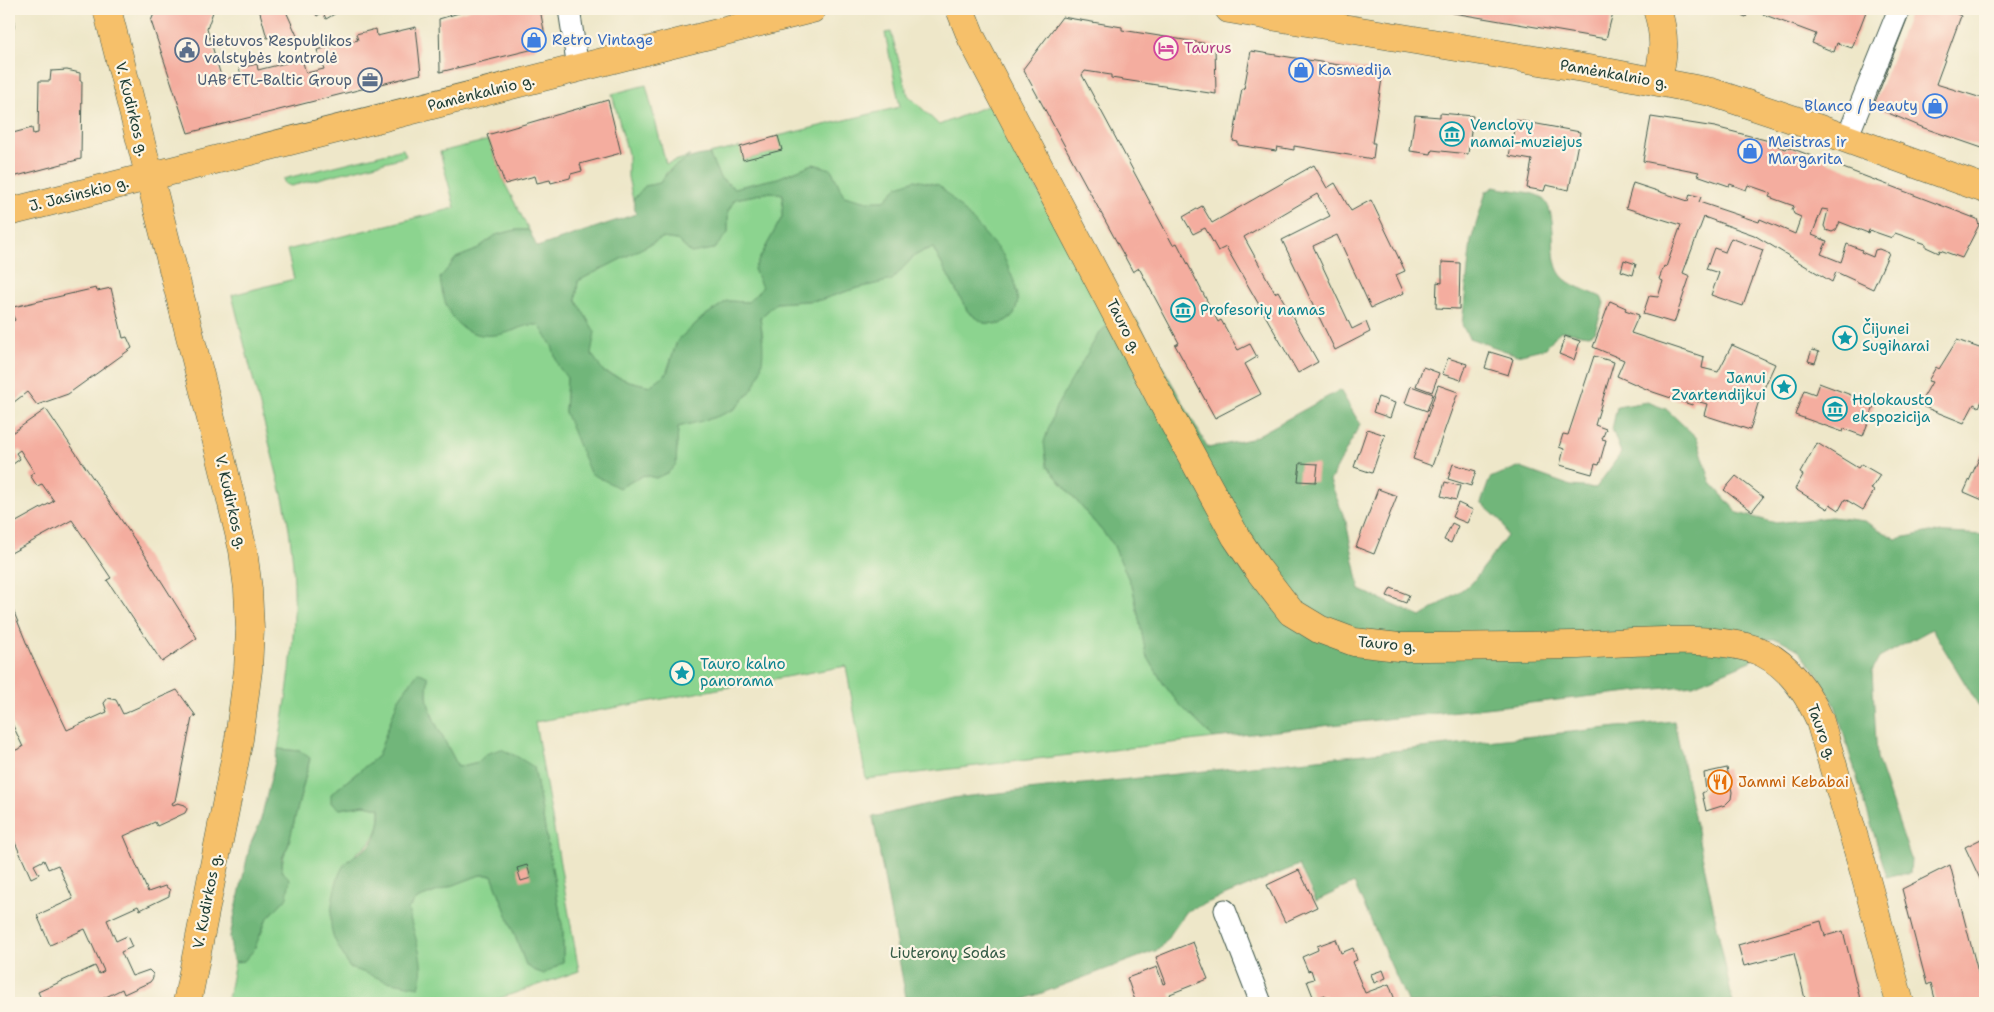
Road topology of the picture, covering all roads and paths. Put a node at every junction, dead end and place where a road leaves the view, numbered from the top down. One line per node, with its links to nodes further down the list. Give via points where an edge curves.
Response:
1 (107, 9): 11 (main road, V. Kudirkos g.)
2 (569, 9): 8 (street)
3 (812, 9): 8 (main road, Pamėnkalnio g.)
4 (960, 9): 17 (main road, Tauro g., via 972,39 1196,465 1236,537 1291,612 1319,630 1354,642 1399,647 1678,642 1733,643 1763,653 1800,685 1819,718)
5 (1229, 9): 9 (main road, Pamėnkalnio g.)
6 (1657, 9): 9 (main road, via 1664,30)
7 (1900, 9): 10 (street)
8 (578, 68): 11 (main road, Pamėnkalnio g.)
9 (1658, 81): 10 (main road, Pamėnkalnio g., via 1712,92)
10 (1847, 138): 12 (main road, Pamėnkalnio g.)
11 (150, 177): 13 (main road, J. Jasinskio g.); 15 (main road, V. Kudirkos g., via 243,550 249,599 248,670 239,739)
12 (1985, 189)
13 (9, 212)
14 (1225, 910): 16 (street)
15 (187, 1003)
16 (1261, 1003)
17 (1900, 1003)

